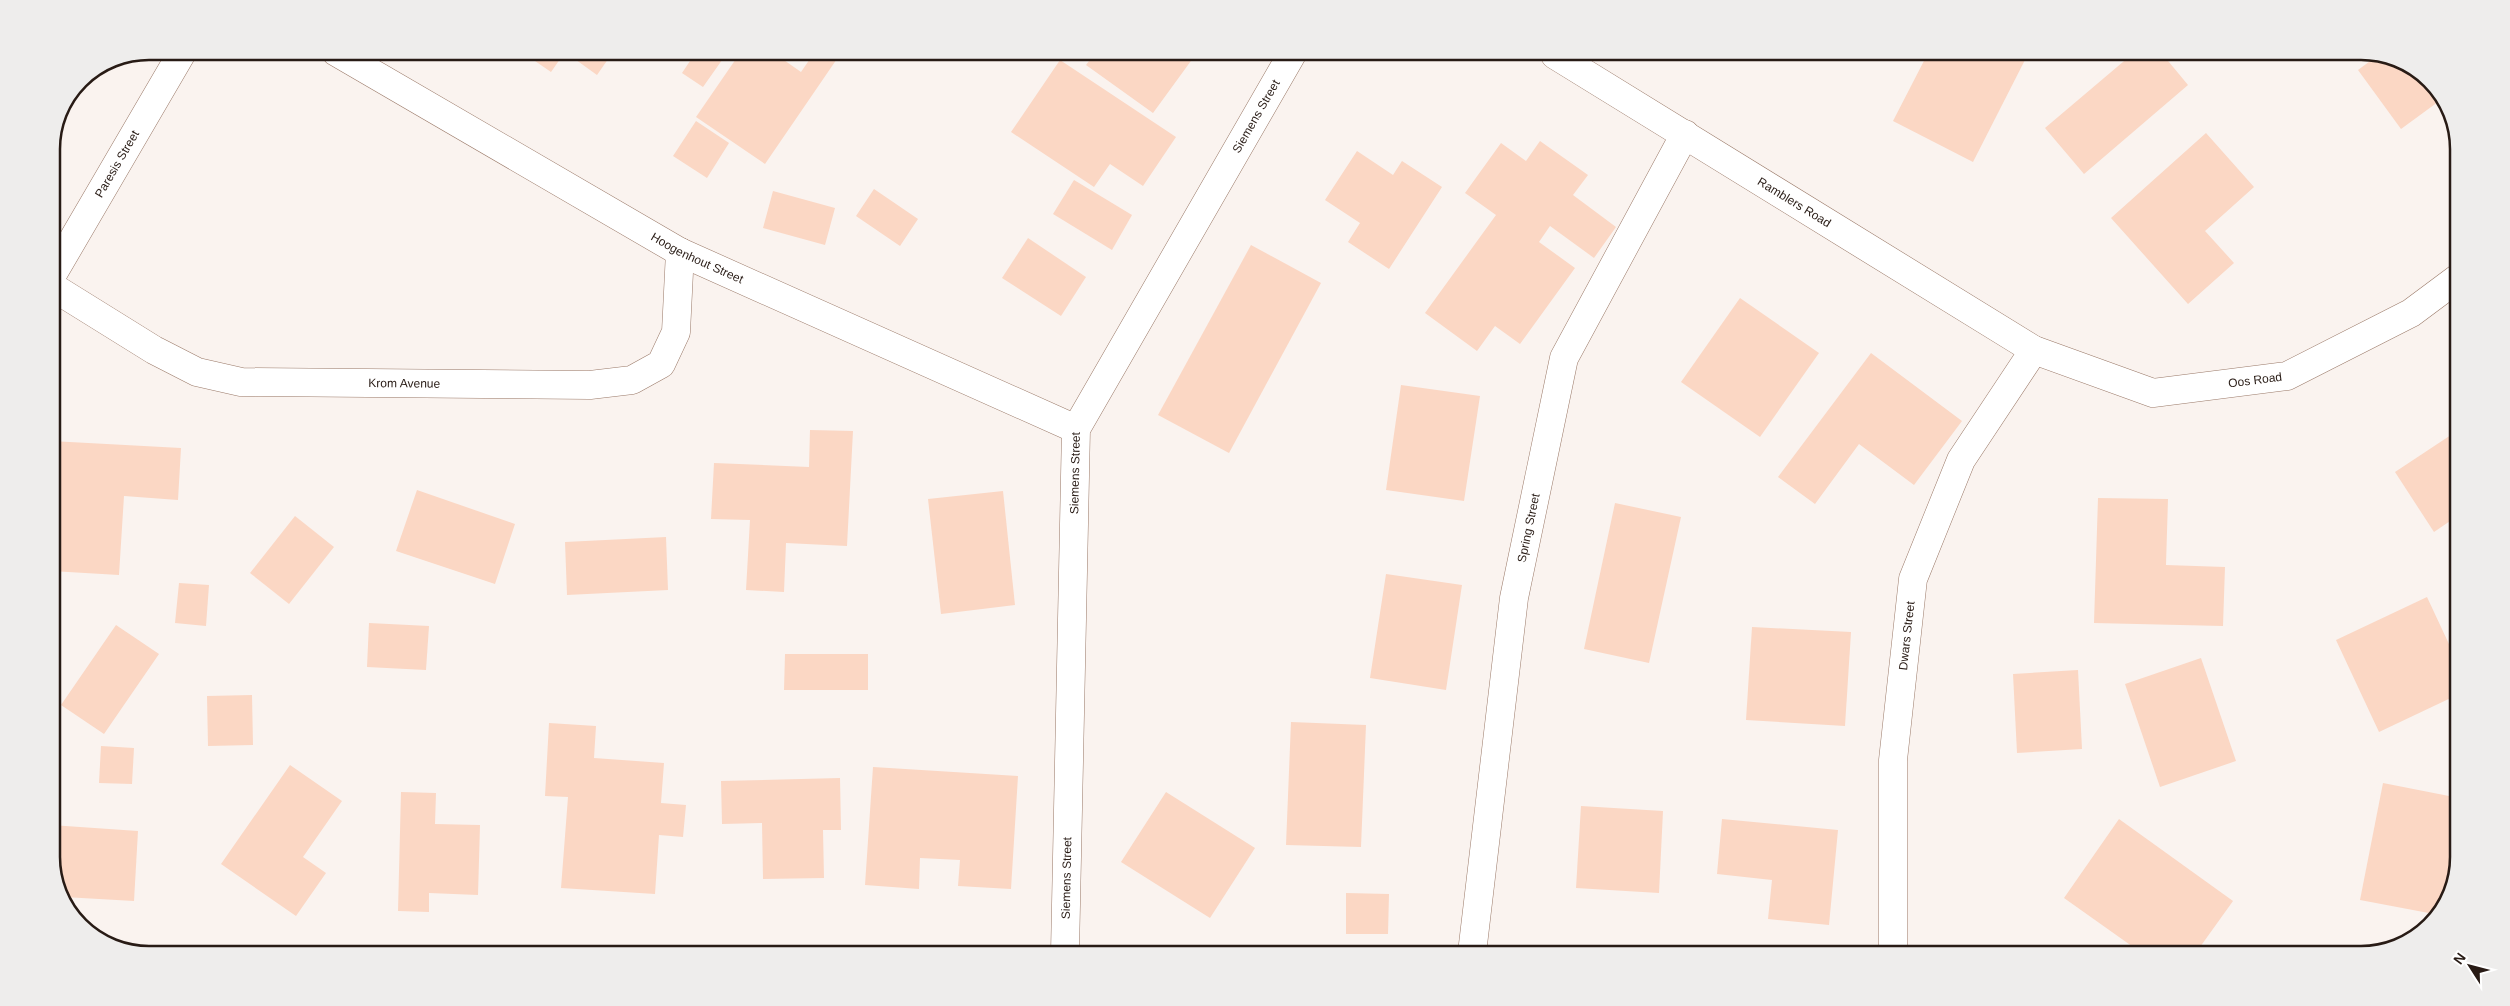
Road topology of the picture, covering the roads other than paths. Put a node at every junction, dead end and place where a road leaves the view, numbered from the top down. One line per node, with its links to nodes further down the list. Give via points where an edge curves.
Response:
1 (178, 60): 7 (street, Paresis Street)
2 (350, 60): 6 (street, Hoogenhout Street)
3 (1289, 60): 11 (street, Siemens Street)
4 (1565, 60): 5 (street, Ramblers Road)
5 (1685, 134): 10 (street, Ramblers Road); 13 (street, Spring Street, via 1564,358 1514,598)
6 (680, 252): 9 (street, Krom Avenue, via 676,332 661,364 632,380 590,385 241,382 197,372 154,350); 11 (street, Hoogenhout Street)
7 (60, 263)
8 (2450, 284): 10 (street, Oos Road, via 2410,313 2287,376 2153,393)
9 (60, 291)
10 (2034, 350): 14 (street, Dwars Street, via 1961,460 1913,579 1893,760)
11 (1076, 429): 12 (street, Siemens Street)
12 (1064, 946)
13 (1473, 946)
14 (1893, 946)

